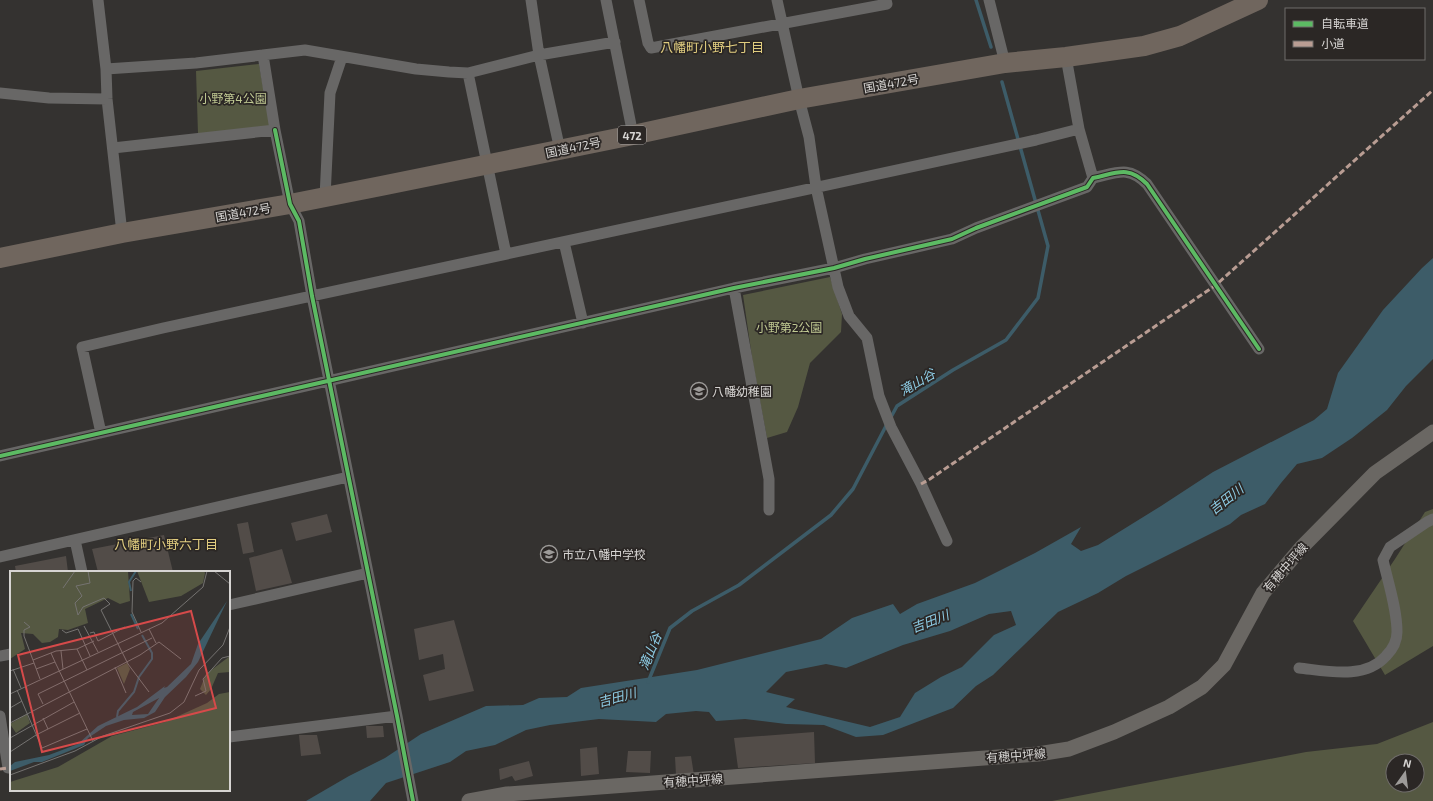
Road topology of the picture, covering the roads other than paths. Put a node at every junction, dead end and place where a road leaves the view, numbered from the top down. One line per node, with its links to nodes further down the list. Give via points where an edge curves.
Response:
1 (98, 0): 16 (street)
2 (531, 0): 12 (street)
3 (606, 0): 10 (street)
4 (639, 0): 9 (street, via 648,44 652,48)
5 (777, 0): 9 (street)
6 (886, 0): 9 (street, via 887,4)
7 (990, 0): 15 (street)
8 (1258, 0): 14 (highway, 国道472号 / 472, via 1180,36 1144,46)
9 (782, 24): 20 (street)
10 (615, 42): 12 (street); 23 (street)
11 (263, 54): 13 (street, via 305,50); 16 (street); 22 (street)
12 (540, 55): 17 (street); 25 (street)
13 (342, 57): 17 (street, via 416,69); 29 (street, via 330,93)
14 (1066, 57): 15 (highway, 国道472号 / 472); 21 (street)
15 (1005, 63): 20 (highway, 国道472号 / 472)
16 (106, 69): 19 (street)
17 (468, 73): 26 (street)
18 (0, 93): 19 (street, via 49,98)
19 (108, 99): 24 (street)
20 (799, 99): 23 (highway, 国道472号 / 472); 28 (street, via 809,137)
21 (1078, 129): 27 (street); 28 (street)
22 (275, 130): 24 (street); 30 (street)
23 (633, 135): 25 (highway, 国道472号 / 472)
24 (113, 148): 31 (street)
25 (560, 150): 26 (highway, 国道472号 / 472)
26 (487, 165): 29 (highway, 国道472号 / 472); 33 (street)
27 (1093, 178): 35 (street, via 1087,187 952,238); 39 (street, via 1128,172 1139,176 1147,184)
28 (816, 187): 32 (street); 35 (street)
29 (325, 197): 30 (highway, 国道472号 / 472)
30 (290, 204): 31 (highway, 国道472号 / 472); 37 (street, via 299,220)
31 (122, 233): 34 (highway, 国道472号 / 472)
32 (564, 242): 33 (street); 38 (street)
33 (506, 254): 37 (street)
34 (0, 258)
35 (834, 268): 36 (street); 48 (street, via 849,316 867,338 879,396 891,427)
36 (734, 288): 38 (street); 45 (street, via 769,479)
37 (312, 296): 40 (street); 42 (street, via 82,347)
38 (584, 322): 40 (street)
39 (1259, 349)
40 (329, 381): 42 (street); 44 (street)
41 (1433, 432): 61 (main road, 有穂中坪線, via 1375,473 1301,548 1263,593 1224,665 1202,687 1169,707 1114,732 1069,749 1038,754 507,794)
42 (101, 433): 43 (street)
43 (0, 456)
44 (348, 477): 47 (street); 51 (street)
45 (769, 510)
46 (1433, 519): 55 (street, via 1390,547 1383,560 1396,617 1397,633 1394,648 1383,660 1368,669 1343,673)
47 (75, 540): 49 (street); 50 (street)
48 (947, 541)
49 (0, 557)
50 (82, 571)
51 (368, 573): 52 (street); 57 (street)
52 (230, 605)
53 (10, 654): 54 (street)
54 (0, 656)
55 (1299, 668)
56 (0, 716): 59 (street)
57 (396, 716): 58 (street); 60 (street)
58 (230, 737)
59 (10, 768)
60 (412, 801)
61 (469, 801)

